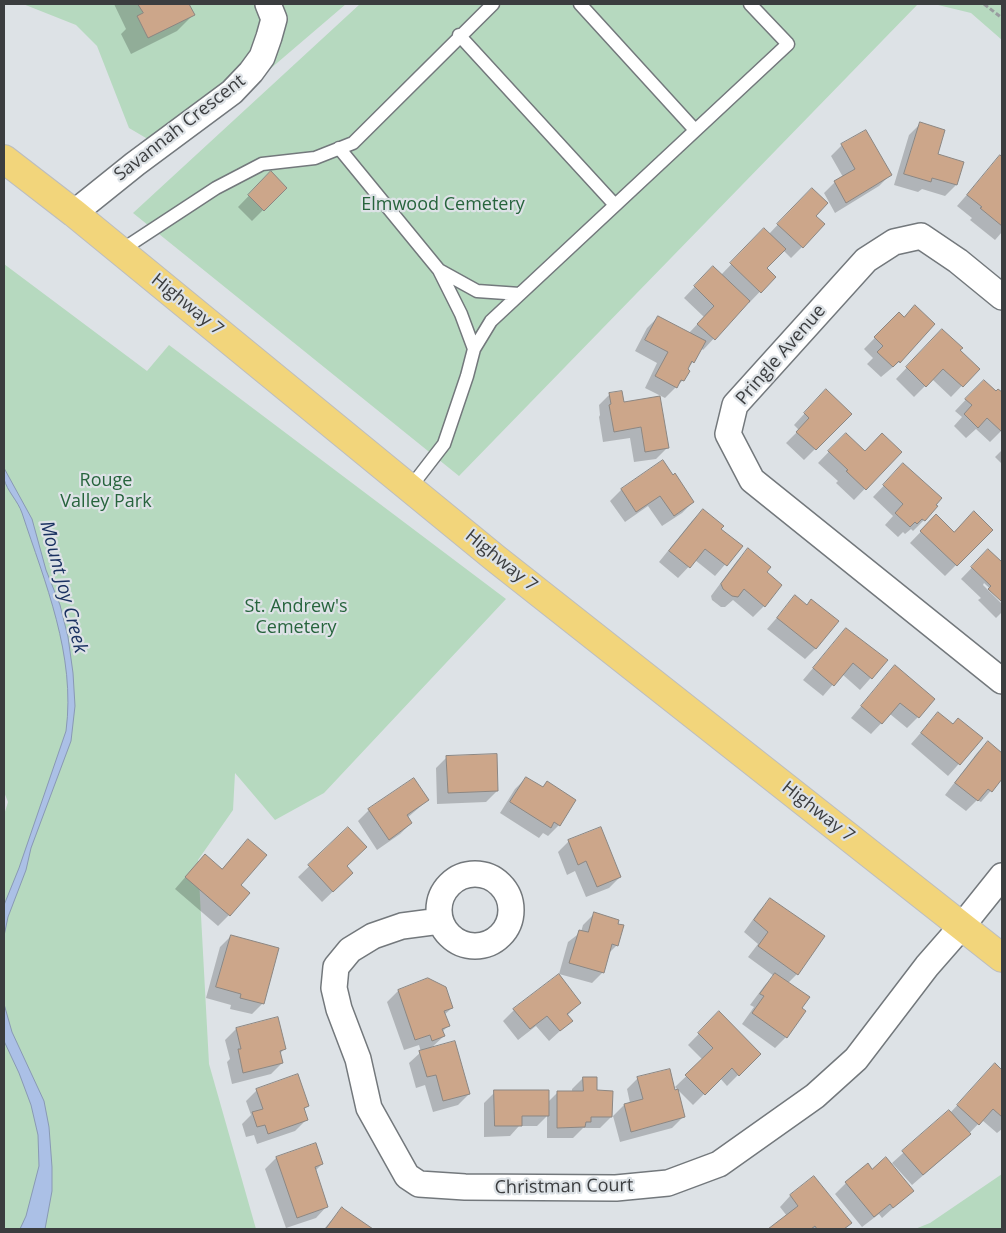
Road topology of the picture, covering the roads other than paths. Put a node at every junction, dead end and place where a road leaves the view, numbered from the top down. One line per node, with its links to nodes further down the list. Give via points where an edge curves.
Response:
1 (268, 4): 10 (street, Savannah Crescent, via 274,19 262,57 251,72 232,92)
2 (493, 4): 5 (lane)
3 (580, 4): 6 (lane)
4 (750, 4): 6 (lane, via 788,44)
5 (459, 36): 7 (lane, via 353,143); 9 (lane)
6 (695, 130): 9 (lane)
7 (339, 148): 11 (lane, via 315,158 262,164 216,188); 12 (lane)
8 (4, 159): 10 (main road, Highway 7)
9 (615, 205): 13 (lane)
10 (74, 213): 11 (main road, Highway 7)
11 (120, 251): 16 (main road, Highway 7)
12 (439, 270): 13 (lane, via 477,290); 15 (lane)
13 (520, 294): 15 (lane, via 491,321)
14 (1002, 297): 17 (street, Pringle Avenue, via 921,236 894,242 866,260 735,405 728,434 752,480)
15 (474, 348): 16 (lane, via 444,444)
16 (410, 488): 20 (main road, Highway 7)
17 (1002, 681)
18 (1002, 876): 20 (street, Christman Court)
19 (440, 921): 20 (street, Christman Court, via 402,926 373,936 350,950 336,967 334,988 358,1059 369,1108 407,1176 419,1184 482,1187 616,1188 668,1184 719,1164 815,1096 856,1059)
20 (962, 926): 21 (main road, Highway 7)
21 (1002, 958)

